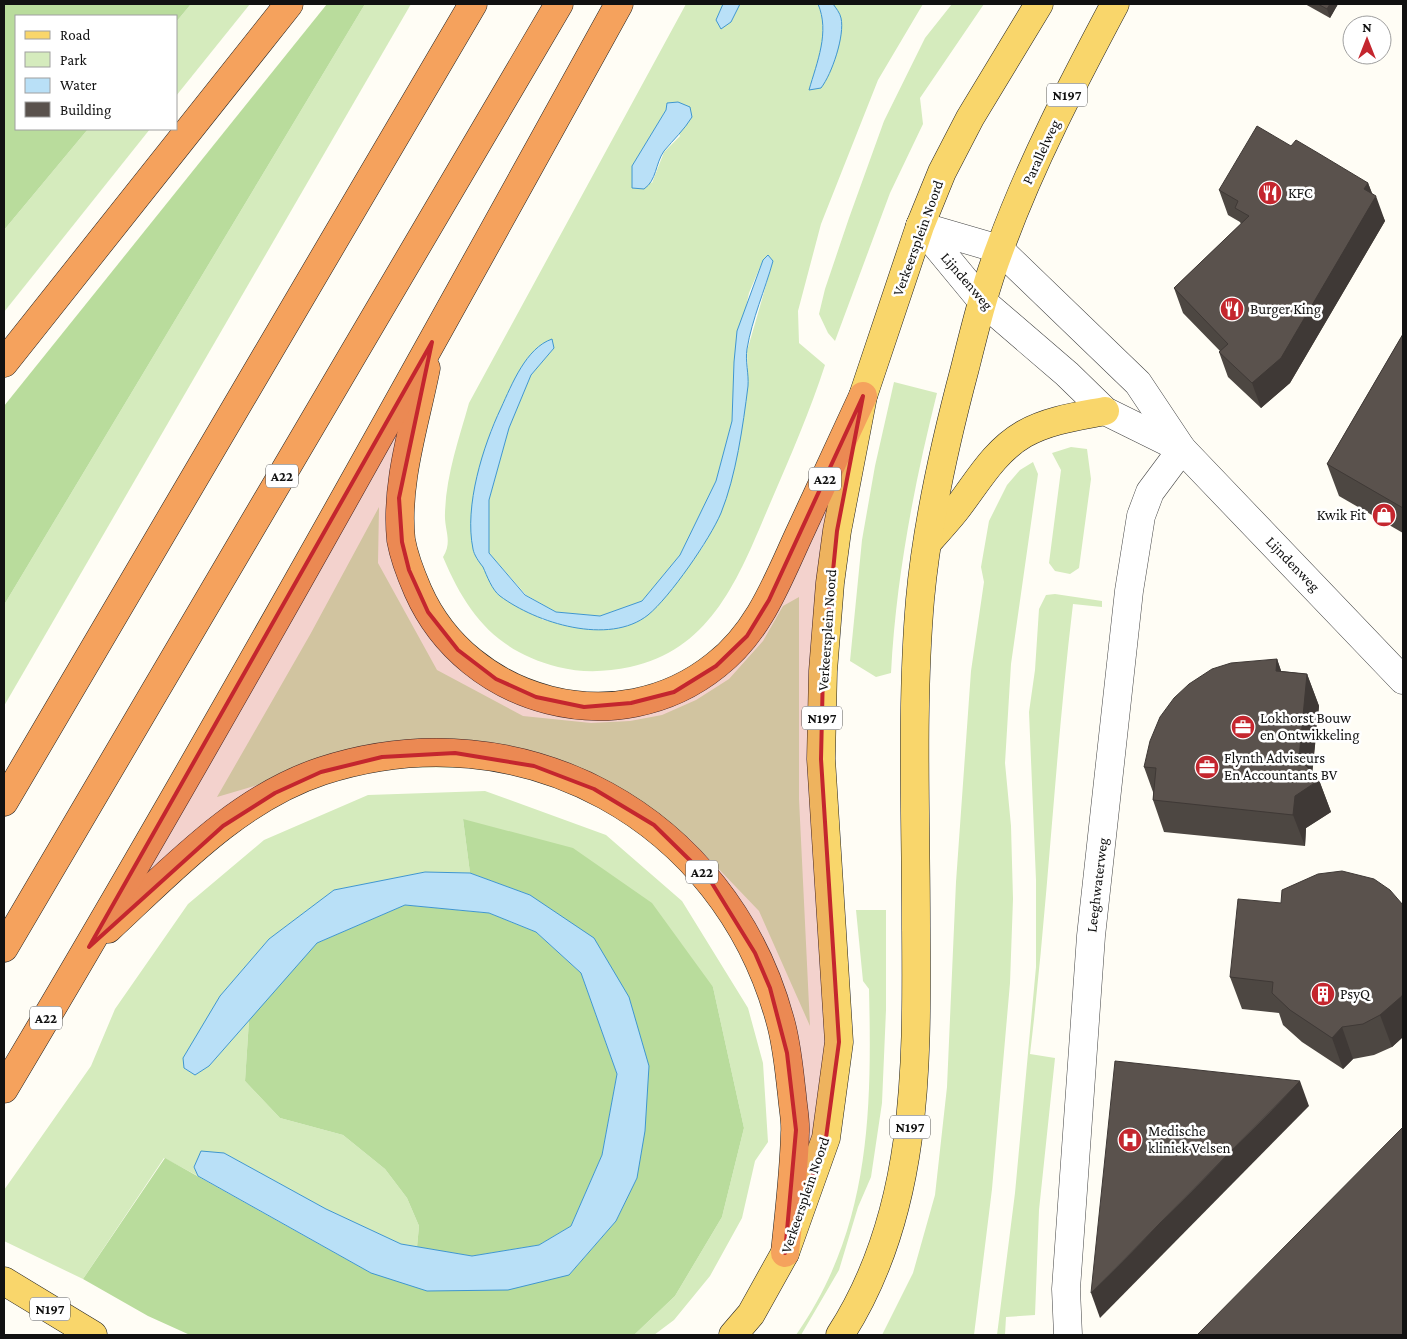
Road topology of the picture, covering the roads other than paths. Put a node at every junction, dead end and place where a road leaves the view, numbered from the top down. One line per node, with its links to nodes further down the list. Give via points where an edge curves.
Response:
1 (289, 4): 11 (highway)
2 (473, 4): 17 (highway)
3 (560, 4): 19 (highway, A22)
4 (619, 4): 10 (highway, A22)
5 (1039, 4): 7 (main road, Verkeersplein Noord / N197, via 970,118 942,172)
6 (1115, 4): 8 (main road, Parallelweg / N197, via 1064,100)
7 (920, 226): 8 (street, Lijndenweg); 9 (street, Lijndenweg); 12 (main road, Verkeersplein Noord / N197)
8 (999, 249): 9 (main road, N197); 14 (street, Lijndenweg, via 1138,383)
9 (982, 301): 13 (street, Lijndenweg); 15 (main road, N197, via 955,404)
10 (432, 342): 12 (highway, A22, via 399,498 402,542 410,570 428,612 458,650 496,679 536,697 584,706 631,703 674,692 716,666 747,636 769,600); 18 (highway, A22)
11 (4, 364)
12 (863, 396): 21 (main road, Verkeersplein Noord / N197, via 837,531 823,671 821,759 839,1042 826,1138)
13 (1105, 411): 14 (street, Lijndenweg); 15 (main road, via 1044,426 1011,443 991,462)
14 (1182, 449): 16 (street, Lijndenweg); 26 (street, Leeghwaterweg, via 1150,492 1144,508 1129,591 1091,936 1066,1289)
15 (928, 542): 25 (main road, N197, via 920,600 916,739 917,1032 913,1104 902,1180 886,1241 862,1298)
16 (1403, 680)
17 (4, 802)
18 (89, 947): 20 (highway, A22); 21 (highway, A22, via 223,826 275,793 321,772 382,757 456,753 534,766 594,789 654,825 710,880 755,953 770,988 787,1053 796,1130)
19 (4, 948)
20 (4, 1089)
21 (785, 1253): 24 (main road, Verkeersplein Noord / N197, via 751,1314)
22 (5, 1282): 23 (main road, N197)
23 (92, 1335)
24 (733, 1335)
25 (840, 1335)
26 (1068, 1335)

